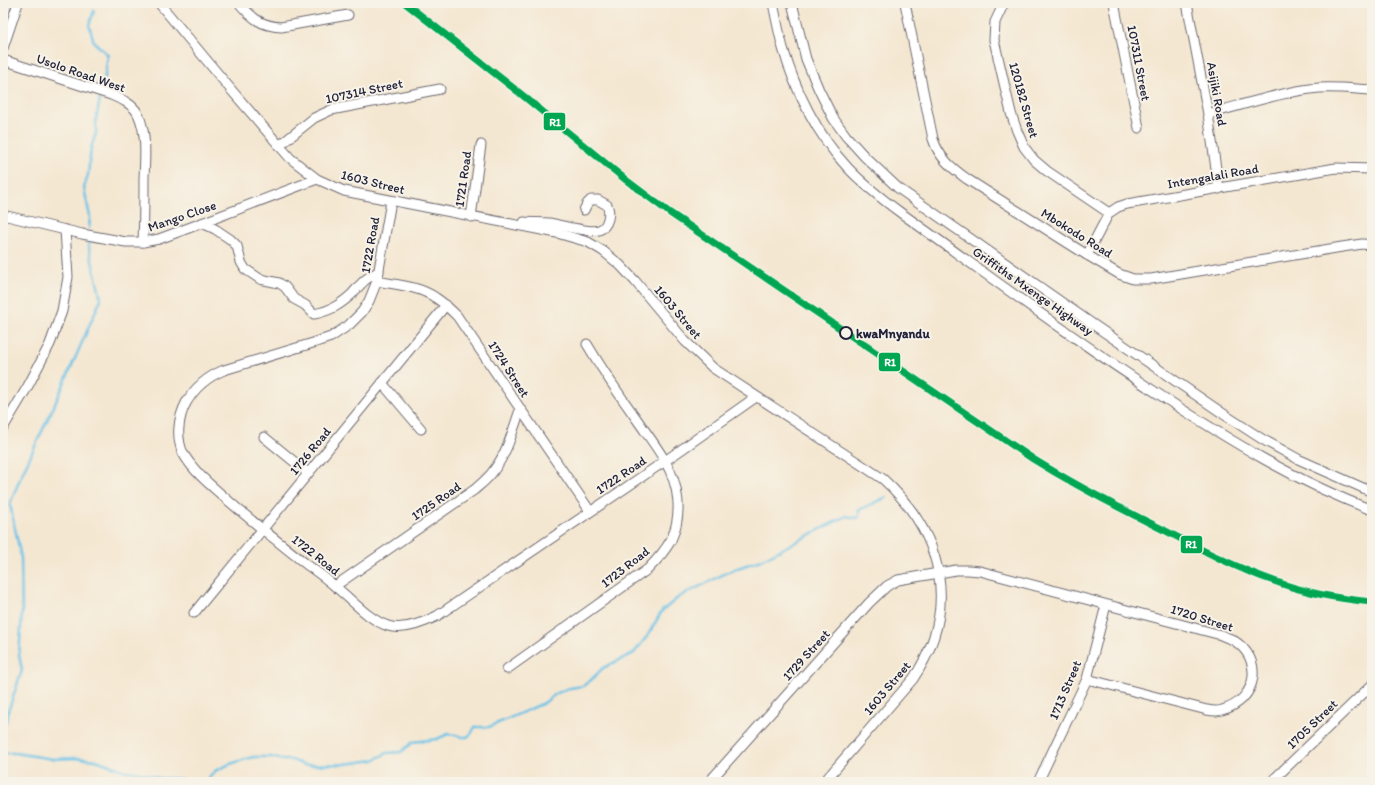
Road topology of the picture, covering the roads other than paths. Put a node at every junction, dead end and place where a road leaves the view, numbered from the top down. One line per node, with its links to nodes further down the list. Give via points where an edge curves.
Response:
1 (18, 3): 11 (street)
2 (159, 3): 18 (street, 1603 Street)
3 (239, 3): 10 (street, via 258,21 281,27)
4 (773, 3): 45 (street, Griffiths Mxenge Highway, via 790,70 809,111 829,144 869,189 1123,371 1219,434 1305,481)
5 (792, 3): 44 (street, Griffiths Mxenge Highway, via 806,59 833,118 865,157 898,188 1262,439 1298,459)
6 (905, 3): 32 (street, Mbokodo Road, via 937,150 954,170)
7 (1004, 3): 24 (street, 120182 Street, via 995,22 994,40 1011,113 1024,147 1047,171)
8 (1114, 3): 16 (street, 107311 Street)
9 (1187, 3): 15 (street, Asijiki Road)
10 (348, 15)
11 (3, 48)
12 (3, 60): 30 (street, Usolo Road West, via 111,95 131,106 137,113 145,157)
13 (440, 89): 18 (street, 107314 Street, via 331,110 314,118)
14 (1372, 90): 15 (street, via 1319,88)
15 (1208, 114): 21 (street, Asijiki Road)
16 (1139, 128)
17 (481, 145): 26 (street, 1721 Road)
18 (279, 146): 20 (street, 1603 Street)
19 (1372, 169): 21 (street, Intengalali Road, via 1336,168)
20 (317, 179): 22 (street, 1603 Street, via 344,191); 27 (street, Mango Close)
21 (1220, 189): 24 (street, Intengalali Road, via 1127,204)
22 (391, 201): 26 (street, 1603 Street); 33 (street, 1722 Road)
23 (584, 210): 28 (street, via 591,200 598,200 607,205 609,214 604,227 598,231 547,223)
24 (1109, 213): 32 (street)
25 (3, 215): 29 (street, Mango Close)
26 (471, 217): 28 (street, 1603 Street)
27 (202, 223): 30 (street, Mango Close, via 159,239); 33 (street, via 215,229 237,246 245,270 260,280 279,283 294,299 314,314 326,312 340,304 368,278)
28 (511, 224): 37 (street, 1603 Street, via 572,237 588,242 603,251 635,281 701,358)
29 (65, 230): 30 (street, Mango Close, via 126,242); 39 (street, via 68,277 62,311 50,344)
30 (143, 242)
31 (1372, 245): 32 (street, Mbokodo Road, via 1342,247 1151,280 1133,279 1119,274)
32 (1087, 256)
33 (378, 277): 34 (street, 1724 Street, via 417,289); 47 (street, 1722 Road, via 362,312 340,332 313,344 215,374 196,388 184,407 178,430 180,444 189,462 212,487)
34 (446, 305): 36 (street, 1726 Road); 38 (street, 1724 Street, via 470,334)
35 (587, 344): 42 (street, 1723 Road)
36 (382, 383): 40 (street); 43 (street, 1726 Road)
37 (756, 397): 42 (street, 1722 Road); 48 (street, 1603 Street, via 883,479 897,492 920,523 933,549)
38 (520, 410): 46 (street, 1724 Street); 49 (street, 1725 Road, via 500,461 483,483)
39 (3, 428)
40 (421, 429)
41 (264, 437): 43 (street)
42 (665, 461): 46 (street, 1722 Road); 52 (street, 1723 Road, via 673,477 679,500 676,525 670,541 660,556 648,568)
43 (308, 473): 47 (street, 1726 Road)
44 (1372, 492)
45 (1372, 510)
46 (590, 511): 49 (street, 1722 Road, via 438,616 427,621 409,626 389,626 365,612)
47 (262, 530): 49 (street, 1722 Road); 51 (street, 1726 Road)
48 (939, 573): 50 (street, 1720 Street, via 980,571); 55 (street, 1729 Street, via 898,580 887,586); 56 (street, 1603 Street, via 940,612 936,631 922,666)
49 (335, 586)
50 (1106, 605): 53 (street, 1713 Street); 53 (street, 1720 Street, via 1233,640 1252,662 1254,675 1251,687 1233,706 1221,711 1207,710)
51 (194, 614)
52 (506, 669)
53 (1087, 679): 57 (street, 1713 Street)
54 (1372, 685): 58 (street, 1705 Street)
55 (709, 782)
56 (824, 782)
57 (1038, 782)
58 (1271, 782)

